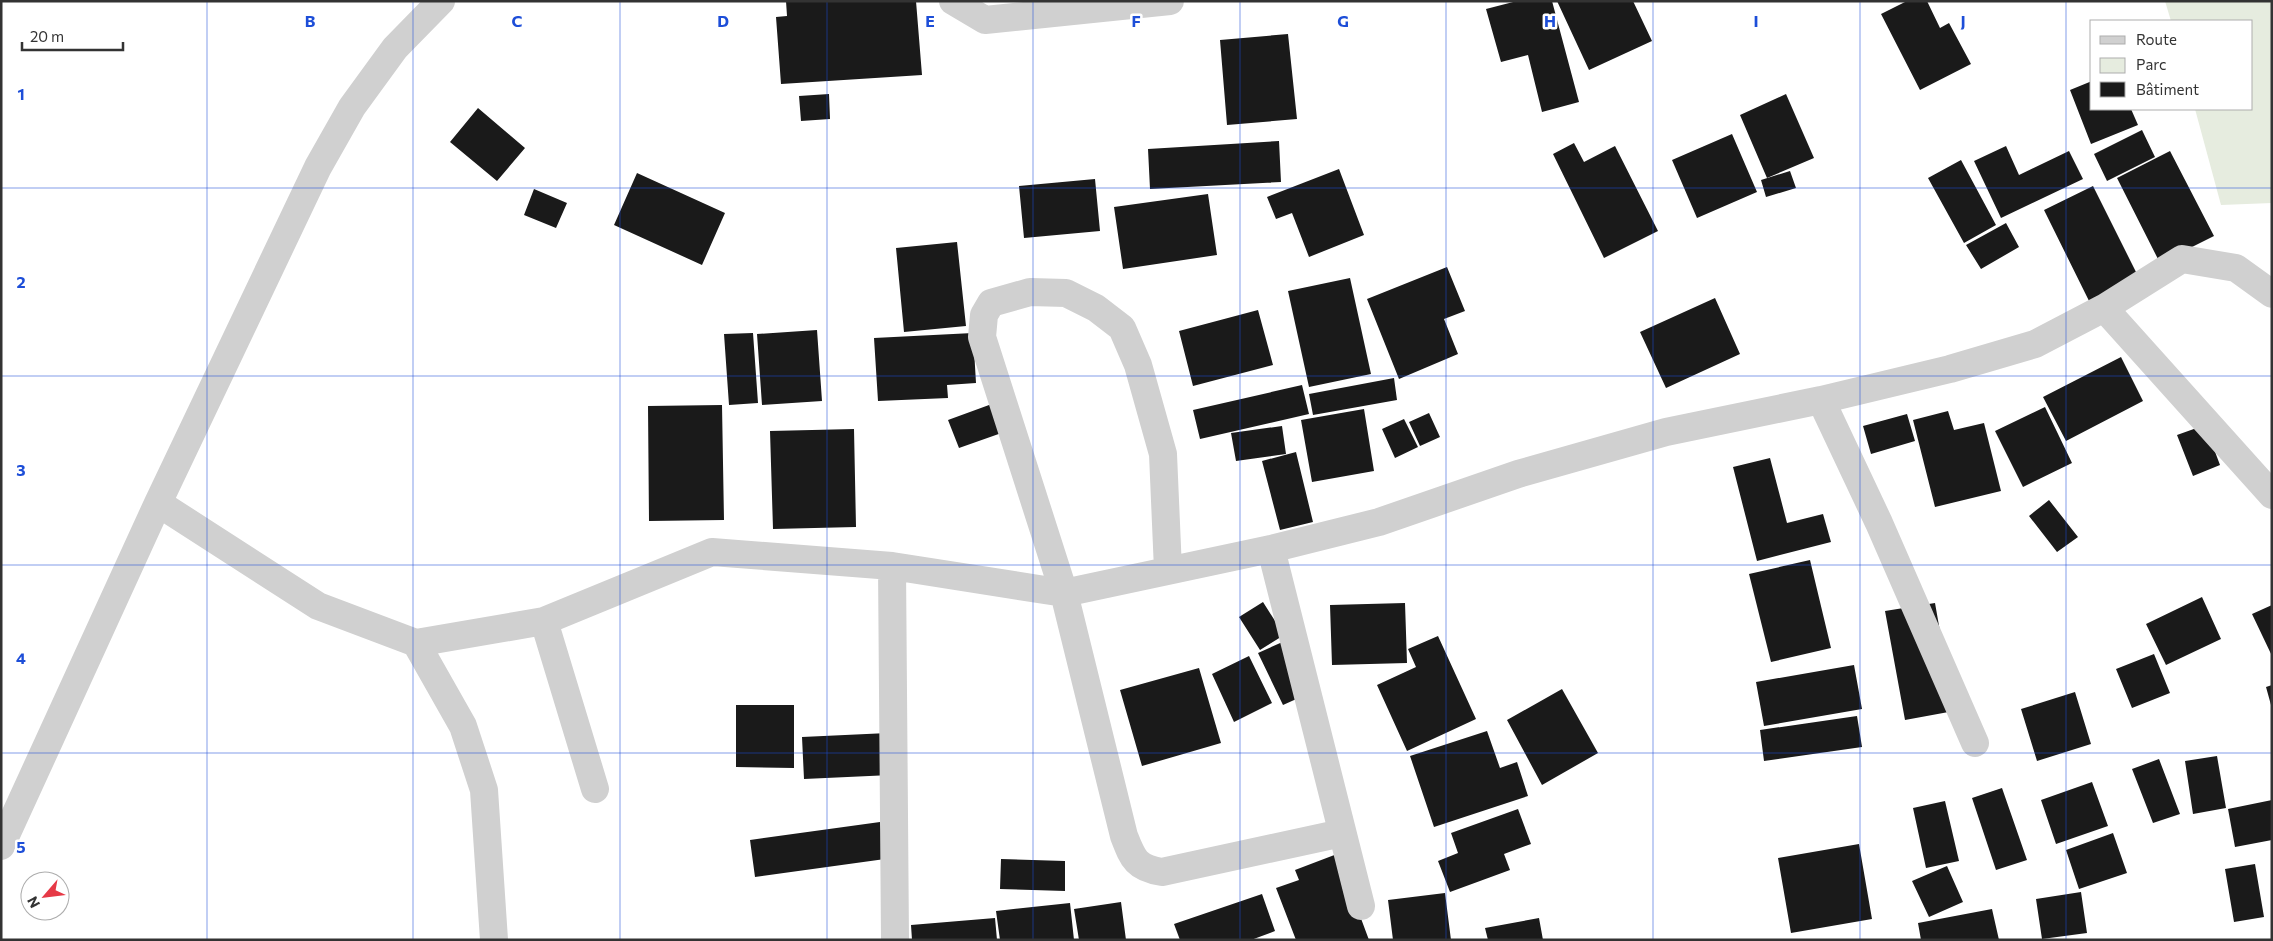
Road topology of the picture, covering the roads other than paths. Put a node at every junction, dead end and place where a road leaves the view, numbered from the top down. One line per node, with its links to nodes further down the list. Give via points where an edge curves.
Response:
1 (441, 1): 8 (street, via 395,48 352,107 318,168)
2 (953, 1): 3 (street, via 985,20)
3 (1170, 1)
4 (2272, 294): 5 (street, via 2236,268 2182,259)
5 (2104, 308): 6 (street, via 2035,344 1950,369); 7 (street)
6 (1822, 400): 9 (street, via 1666,432 1518,474 1379,522); 15 (street)
7 (2272, 495)
8 (158, 503): 14 (street, via 318,606); 18 (street)
9 (1271, 549): 11 (street); 17 (street)
10 (892, 566): 12 (street); 13 (street, via 712,552); 21 (street)
11 (1168, 570): 12 (street); 12 (street, via 1163,454 1138,366 1122,328 1096,308 1066,293 1030,292 991,303 984,315 982,337)
12 (1064, 593): 17 (street, via 1124,836 1133,859 1146,869 1162,872)
13 (544, 620): 14 (street); 16 (street)
14 (416, 643): 20 (street, via 463,726 484,790)
15 (1976, 743)
16 (595, 789)
17 (1342, 833): 19 (street)
18 (1, 846)
19 (1361, 906)
20 (494, 940)
21 (895, 940)

